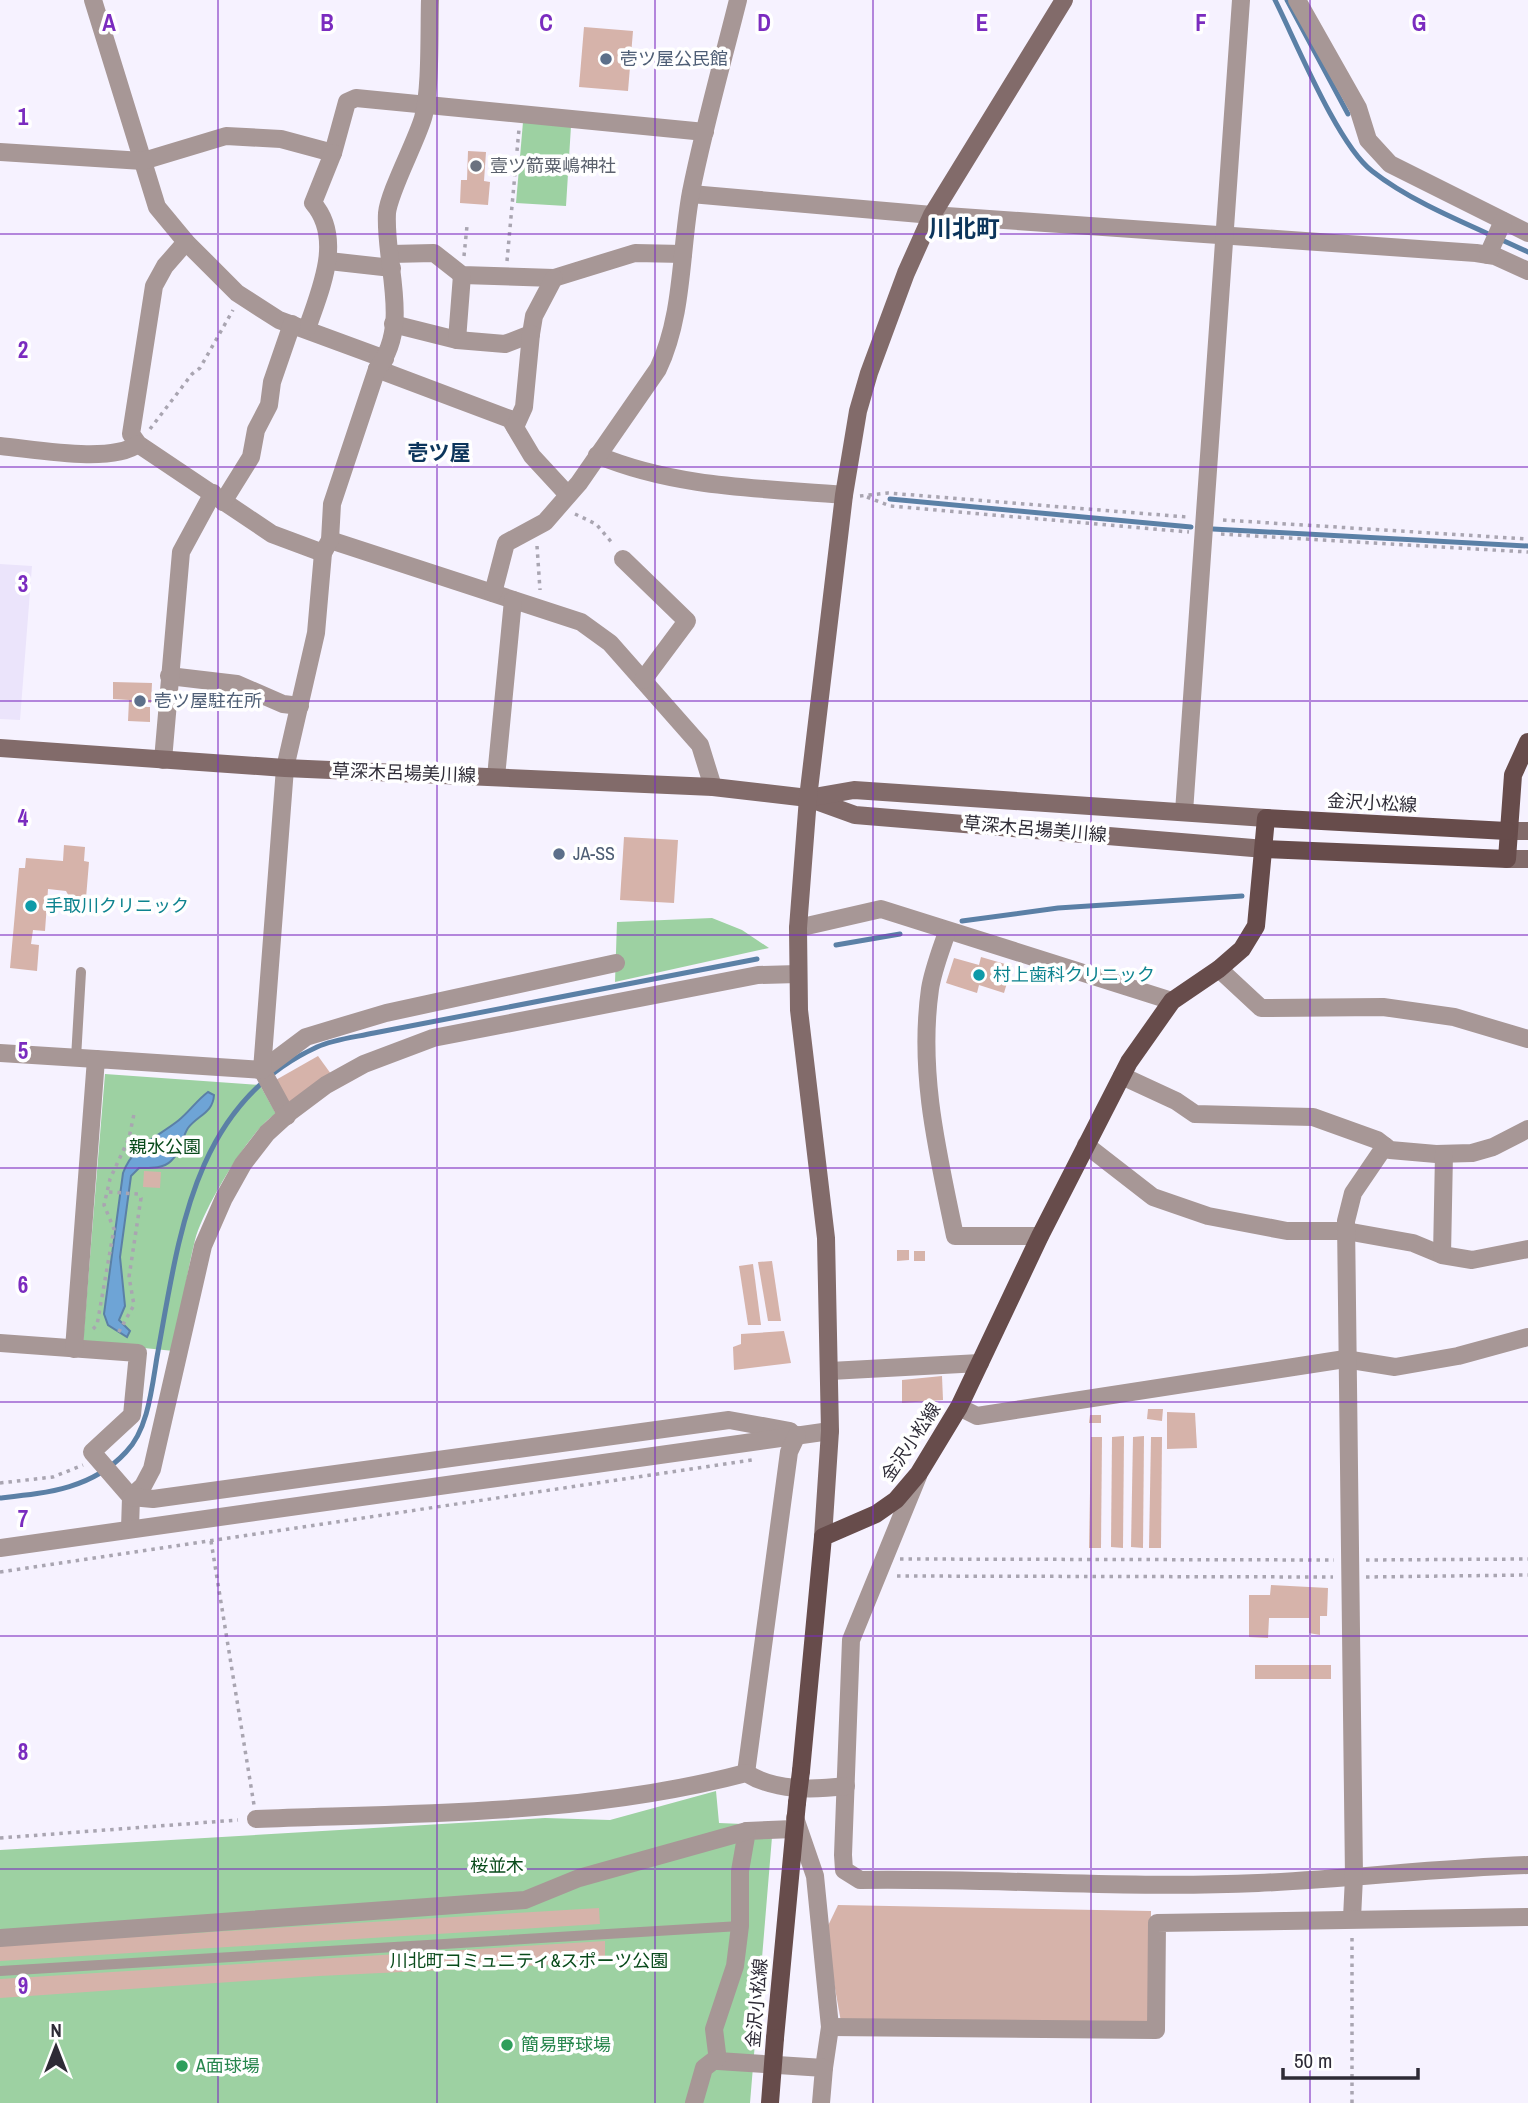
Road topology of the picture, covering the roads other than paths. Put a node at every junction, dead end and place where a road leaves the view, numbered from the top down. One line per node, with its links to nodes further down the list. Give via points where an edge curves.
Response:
1 (93, 0): 11 (street)
2 (430, 0): 7 (street)
3 (738, 0): 8 (street)
4 (1064, 0): 13 (main road)
5 (1241, 0): 15 (street)
6 (1297, 0): 14 (street, via 1378,152 1405,174)
7 (425, 104): 8 (street); 10 (street, via 356,97 347,102); 21 (street, via 417,137 387,211)
8 (705, 132): 12 (street)
9 (0, 152): 11 (street)
10 (333, 153): 11 (street, via 281,139 226,136); 20 (street, via 313,203 325,217)
11 (143, 161): 17 (street, via 157,207)
12 (691, 194): 13 (street); 19 (street)
13 (932, 215): 15 (street); 34 (main road, via 887,318 869,373)
14 (1502, 223): 16 (street); 18 (street)
15 (1223, 233): 18 (street); 51 (street)
16 (1528, 233)
17 (186, 242): 26 (street, via 241,296); 31 (street, via 165,266 149,305 131,434)
18 (1490, 251): 22 (street)
19 (683, 254): 24 (street, via 635,253); 33 (street, via 667,350)
20 (329, 261): 21 (street); 26 (street)
21 (392, 261): 23 (street, via 434,253); 25 (street)
22 (1528, 271)
23 (463, 275): 24 (street); 28 (street)
24 (554, 278): 27 (street, via 534,316)
25 (393, 324): 28 (street); 29 (street, via 393,339)
26 (299, 327): 29 (street); 35 (street, via 272,382 270,405 256,430 251,457)
27 (531, 334): 28 (street, via 505,344); 30 (street, via 524,407)
28 (457, 340)
29 (381, 364): 30 (street, via 510,419); 37 (street, via 332,504)
30 (515, 428): 36 (street)
31 (138, 444): 32 (street, via 130,451 96,453); 35 (street)
32 (0, 446)
33 (597, 456): 34 (street, via 679,480); 36 (street)
34 (844, 495): 50 (main road)
35 (218, 498): 37 (street, via 272,534); 41 (street, via 181,552)
36 (563, 500): 39 (street, via 545,522 506,542)
37 (327, 547): 39 (street); 43 (street)
38 (622, 559): 42 (street, via 687,621)
39 (493, 593): 40 (street)
40 (513, 600): 42 (street, via 581,622 610,643); 48 (street)
41 (169, 676): 43 (street, via 237,684 283,704); 46 (street)
42 (643, 680): 49 (street, via 700,745)
43 (300, 706): 47 (street)
44 (1528, 742): 53 (main road, via 1513,775)
45 (0, 748): 46 (main road, 草深木呂場美川線)
46 (163, 760): 47 (main road, 草深木呂場美川線)
47 (285, 768): 48 (main road, 草深木呂場美川線); 69 (street)
48 (496, 777): 49 (main road, 草深木呂場美川線)
49 (713, 787): 50 (main road, 草深木呂場美川線)
50 (808, 798): 51 (main road, 草深木呂場美川線, via 854,790); 55 (main road, 草深木呂場美川線, via 855,815); 58 (main road)
51 (1184, 812): 52 (main road, 草深木呂場美川線)
52 (1266, 818): 53 (main road, 金沢小松線); 55 (main road, 金沢小松線)
53 (1507, 831): 54 (main road); 56 (main road)
54 (1528, 831)
55 (1265, 849): 56 (main road); 61 (main road, 金沢小松線, via 1256,926 1242,949)
56 (1507, 859): 57 (main road)
57 (1528, 859)
58 (798, 928): 59 (street, via 881,909); 63 (main road)
59 (947, 932): 64 (street); 77 (street, via 930,987 926,1058 933,1128 954,1236)
60 (616, 963): 69 (street, via 386,1013 306,1037)
61 (1219, 969): 64 (main road, 金沢小松線); 65 (street, via 1261,1008 1383,1007 1454,1017)
62 (81, 972): 67 (lane)
63 (798, 974): 71 (street, via 758,975 433,1038 364,1064 326,1085); 85 (main road, via 826,1238)
64 (1172, 1001): 70 (main road, 金沢小松線)
65 (1528, 1039)
66 (0, 1053): 67 (street)
67 (76, 1058): 68 (street)
68 (96, 1059): 69 (street); 82 (street)
69 (262, 1070): 71 (street)
70 (1122, 1076): 73 (main road, 金沢小松線); 74 (street, via 1195,1114 1313,1117)
71 (286, 1116): 90 (street, via 243,1164 224,1198 204,1246 152,1469 143,1486)
72 (1528, 1129): 75 (street, via 1493,1147)
73 (1086, 1145): 76 (street, via 1153,1197 1208,1216 1287,1231); 77 (main road, 金沢小松線)
74 (1385, 1146): 75 (street); 76 (street, via 1353,1194)
75 (1444, 1154): 79 (street)
76 (1346, 1231): 79 (street, via 1413,1243); 83 (street)
77 (1040, 1236): 84 (main road, 金沢小松線)
78 (1528, 1249): 79 (street, via 1472,1260)
79 (1442, 1255)
80 (1528, 1337): 83 (street, via 1395,1367)
81 (0, 1343): 82 (street)
82 (74, 1349): 90 (street, via 138,1353 132,1415 92,1452)
83 (1345, 1359): 86 (street, via 977,1416); 100 (street)
84 (980, 1363): 85 (street); 86 (main road, 金沢小松線)
85 (830, 1371): 87 (main road)
86 (959, 1407): 89 (main road, 金沢小松線)
87 (830, 1431): 88 (street); 92 (main road)
88 (800, 1434): 90 (street, via 729,1420 153,1499); 91 (street); 94 (street, via 789,1452)
89 (919, 1473): 92 (main road, 金沢小松線, via 896,1500 876,1514); 95 (street, via 851,1640)
90 (127, 1492): 91 (street)
91 (130, 1529): 93 (street)
92 (823, 1537): 96 (main road, 金沢小松線, bridge)
93 (0, 1548)
94 (746, 1773): 95 (street, via 764,1784 822,1789); 97 (street, via 689,1788 620,1798 483,1810)
95 (846, 1786): 100 (street, via 844,1870 860,1880 961,1878 1171,1885)
96 (795, 1817): 98 (street); 106 (street, via 815,1876); 110 (main road, 金沢小松線, bridge)
97 (256, 1819)
98 (747, 1831): 103 (street, via 740,1871); 104 (street, via 579,1878 525,1900)
99 (1528, 1864): 100 (street)
100 (1354, 1877): 102 (street)
101 (1528, 1917): 102 (street)
102 (1352, 1918): 106 (street, via 1157,1923 1156,2030)
103 (740, 1926): 105 (lane); 107 (street, via 735,1966 714,2029)
104 (0, 1938)
105 (0, 1971)
106 (830, 2027): 108 (street)
107 (717, 2058): 108 (street); 109 (street, via 704,2068)
108 (824, 2068): 111 (street)
109 (694, 2103)
110 (770, 2103)
111 (821, 2103)

